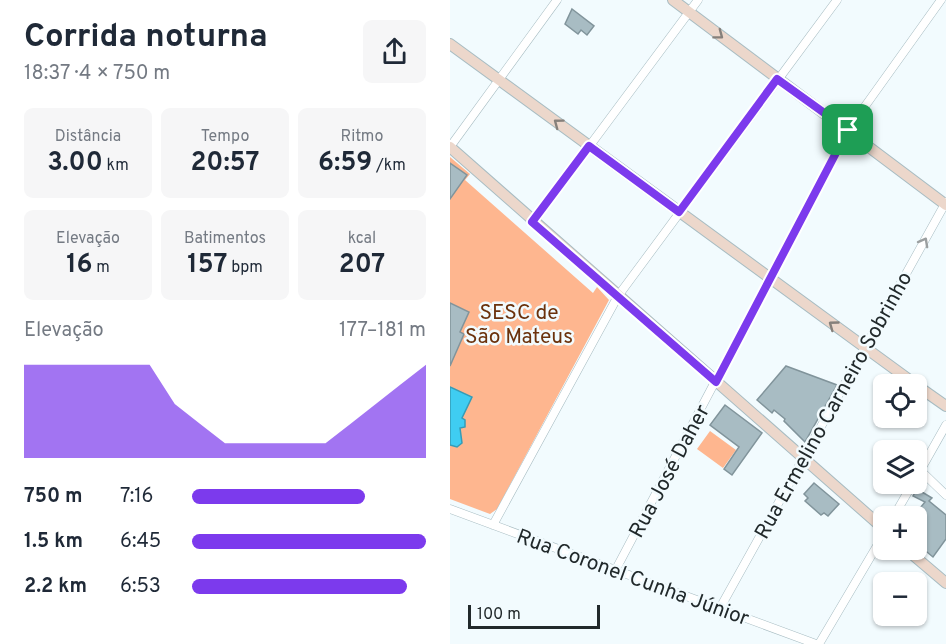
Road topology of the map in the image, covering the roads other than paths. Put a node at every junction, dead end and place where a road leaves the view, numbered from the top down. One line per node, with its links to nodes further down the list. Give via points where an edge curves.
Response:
1 (557, 0): 8 (street)
2 (673, 0): 6 (street)
3 (698, 0): 6 (street)
4 (837, 0): 9 (street)
5 (941, 0): 10 (street, Rua José Daher)
6 (689, 12): 9 (street, one-way to 9); 11 (street)
7 (450, 44): 8 (street)
8 (499, 79): 11 (street, one-way to 8); 12 (street)
9 (777, 79): 10 (street); 14 (street)
10 (848, 130): 13 (street); 16 (street, Rua José Daher)
11 (589, 146): 14 (street); 15 (street)
12 (450, 147): 15 (street)
13 (946, 204): 18 (street, Rua Ermelino Carneiro Sobrinho, one-way to 13)
14 (679, 212): 16 (street); 17 (street)
15 (532, 222): 17 (street)
16 (769, 278): 18 (street, one-way to 16); 20 (street, Rua José Daher)
17 (618, 296): 20 (street); 30 (street)
18 (866, 349): 19 (street); 24 (street, Rua Ermelino Carneiro Sobrinho)
19 (901, 374)
20 (716, 382): 24 (street); 33 (street, Rua José Daher)
21 (927, 393): 22 (street)
22 (946, 406)
23 (946, 425): 25 (street)
24 (803, 457): 29 (street); 35 (street, Rua Ermelino Carneiro Sobrinho)
25 (927, 459)
26 (927, 480): 27 (street)
27 (946, 495)
28 (450, 509): 30 (street, Rua Coronel Cunha Júnior)
29 (873, 522)
30 (493, 525): 33 (street, Rua Coronel Cunha Júnior)
31 (873, 551): 36 (street)
32 (919, 560): 34 (street)
33 (615, 571): 35 (street, Rua Coronel Cunha Júnior)
34 (946, 583)
35 (720, 608): 36 (street, Rua Coronel Cunha Júnior)
36 (818, 644)

